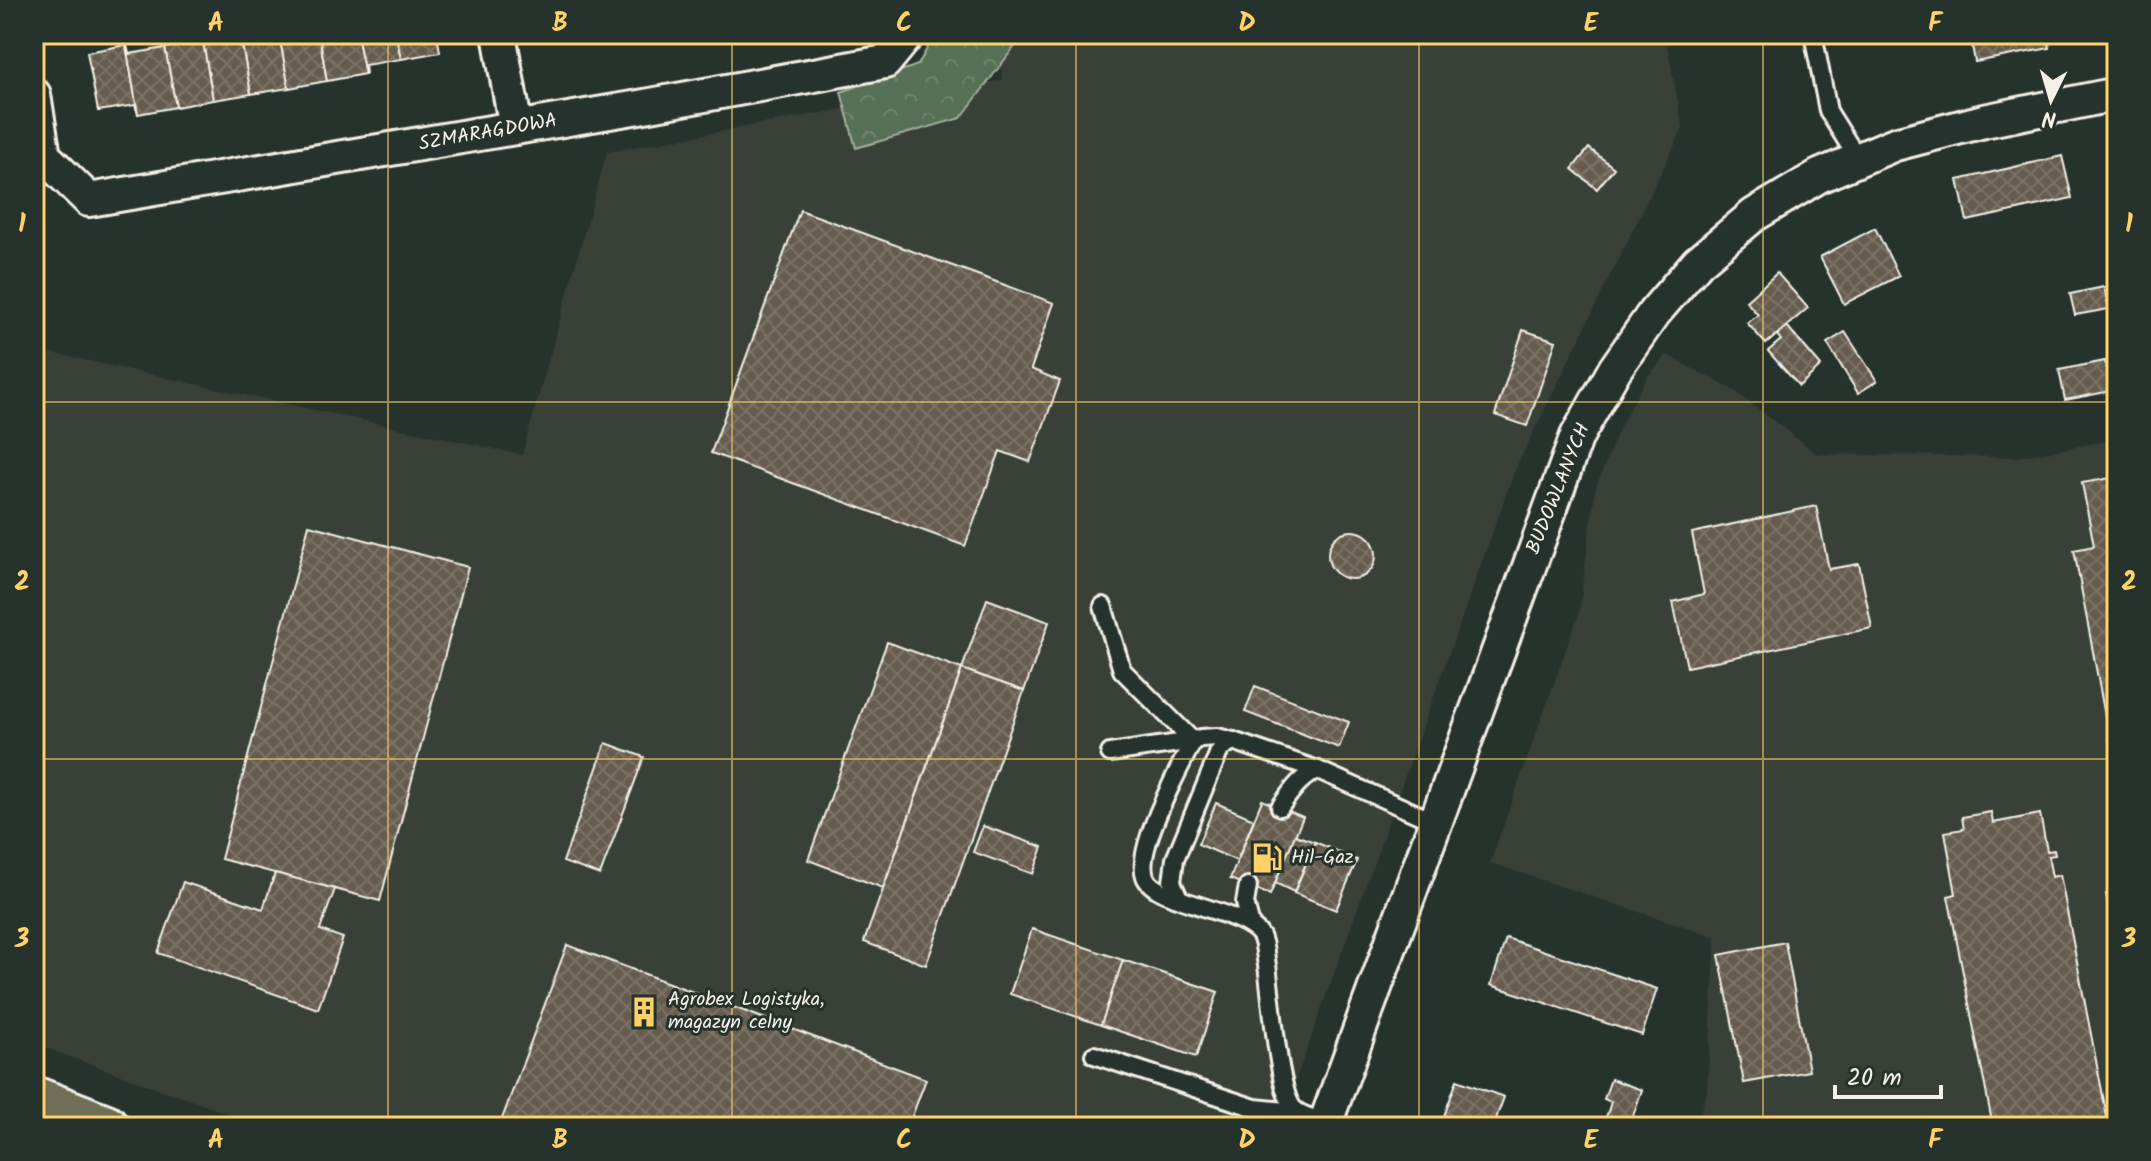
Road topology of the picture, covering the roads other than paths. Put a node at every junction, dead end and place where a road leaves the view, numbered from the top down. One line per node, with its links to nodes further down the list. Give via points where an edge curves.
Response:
1 (499, 34): 6 (street)
2 (908, 34): 6 (street, SZMARAGDOWA, via 885,62)
3 (1813, 34): 7 (lane, via 1828,111)
4 (2117, 94): 7 (street, BUDOWLANYCH, via 1984,121)
5 (34, 95): 6 (street, SZMARAGDOWA, via 44,156 89,200)
6 (516, 128)
7 (1858, 159): 14 (street, BUDOWLANYCH, via 1754,215 1698,262 1615,369 1577,436)
8 (1103, 606): 9 (lane, via 1122,670)
9 (1193, 741): 10 (lane); 11 (lane); 16 (lane, via 1144,851 1144,874 1152,888)
10 (1233, 741): 12 (lane); 16 (lane, via 1219,752 1175,859 1172,882)
11 (1110, 753)
12 (1318, 770): 13 (lane, via 1308,774); 14 (lane)
13 (1280, 807)
14 (1435, 822): 20 (street, BUDOWLANYCH)
15 (1248, 886): 17 (lane, via 1245,903)
16 (1179, 898): 17 (lane)
17 (1251, 926): 20 (lane, via 1263,944 1288,1100)
18 (1094, 1055): 20 (lane, via 1255,1108)
19 (34, 1099): 21 (main road)
20 (1316, 1120)
21 (106, 1127)

